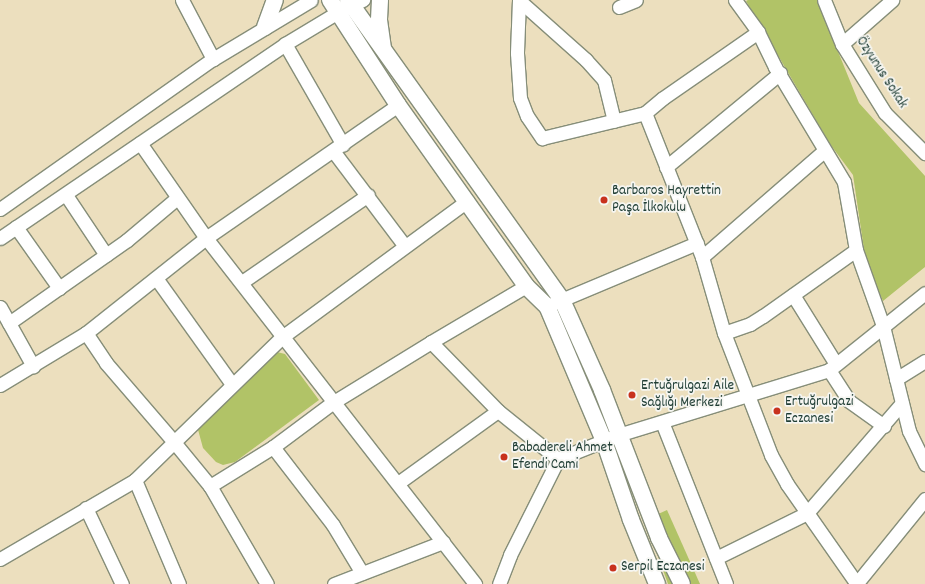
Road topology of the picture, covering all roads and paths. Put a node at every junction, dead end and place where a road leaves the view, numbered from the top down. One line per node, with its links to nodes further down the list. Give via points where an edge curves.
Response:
1 (182, 0): 17 (street)
2 (275, 0): 12 (street)
3 (311, 0): 12 (street)
4 (380, 0): 16 (street, via 378,20)
5 (636, 0): 11 (street)
6 (735, 0): 13 (street)
7 (824, 0): 15 (street, Özyunus Sokak)
8 (892, 0): 15 (street)
9 (520, 1): 21 (street, via 586,60 604,80); 21 (street, via 517,52 520,98 527,116 542,138)
10 (346, 3): 14 (street); 16 (street); 19 (street)
11 (619, 7)
12 (265, 27): 17 (street)
13 (758, 32): 18 (street); 20 (street, via 662,98)
14 (285, 44): 22 (street); 23 (street)
15 (842, 44): 25 (street, Özyunus Sokak, via 885,113)
16 (384, 52): 46 (street)
17 (213, 59): 31 (street)
18 (780, 74): 24 (street); 26 (street)
19 (398, 105): 23 (street); 30 (street)
20 (645, 113): 21 (street); 26 (street)
21 (614, 121)
22 (140, 143): 27 (street); 29 (street)
23 (339, 148): 28 (street); 34 (street)
24 (824, 151): 37 (street, via 844,182); 39 (street)
25 (925, 153)
26 (666, 167): 35 (street)
27 (66, 195): 32 (street); 38 (street)
28 (368, 196): 36 (street); 41 (street)
29 (177, 198): 34 (street); 38 (street)
30 (467, 201): 36 (street); 42 (street)
31 (0, 209)
32 (16, 227): 33 (street); 43 (street)
33 (0, 238)
34 (206, 238): 40 (street); 41 (street)
35 (697, 244): 39 (street); 46 (street)
36 (404, 245): 53 (street)
37 (856, 250): 45 (street); 50 (street)
38 (106, 255): 43 (street)
39 (702, 257): 52 (street)
40 (156, 278): 51 (street); 59 (street)
41 (242, 282): 53 (street)
42 (526, 286): 47 (street); 54 (street)
43 (58, 288): 49 (street)
44 (925, 293): 50 (street)
45 (793, 295): 52 (street, via 750,324); 57 (street)
46 (562, 300): 47 (street); 67 (street, via 602,390)
47 (547, 306): 67 (street)
48 (0, 307): 49 (street)
49 (9, 323): 56 (street)
50 (884, 326): 57 (street); 58 (street)
51 (86, 333): 56 (street); 68 (street, via 106,363)
52 (724, 333): 61 (street)
53 (282, 337): 59 (street); 62 (street)
54 (431, 342): 62 (street); 64 (street)
55 (925, 361): 58 (street)
56 (33, 366): 60 (street)
57 (832, 367): 61 (street); 66 (street, via 849,401)
58 (896, 379): 63 (street)
59 (232, 384): 68 (street)
60 (0, 385)
61 (746, 395): 65 (street); 77 (street, via 771,455 787,484)
62 (332, 403): 69 (street); 73 (street)
63 (902, 403): 66 (street); 71 (street, via 909,431)
64 (498, 412): 70 (street); 73 (street)
65 (662, 422): 67 (street); 79 (street)
66 (884, 426): 77 (street)
67 (611, 438): 70 (street); 89 (street, via 631,520); 90 (street)
68 (174, 442): 72 (street); 74 (street)
69 (273, 447): 74 (street); 81 (street, via 333,525)
70 (558, 459): 88 (street, via 510,555)
71 (925, 464)
72 (135, 480): 76 (street); 84 (street)
73 (398, 483): 78 (street)
74 (210, 486): 85 (street)
75 (925, 499): 82 (street)
76 (86, 508): 80 (street); 83 (street)
77 (808, 513): 79 (street); 82 (street)
78 (443, 542): 81 (street); 87 (street)
79 (716, 558): 91 (street)
80 (0, 559)
81 (359, 578): 86 (street)
82 (857, 583)
83 (122, 584)
84 (179, 584)
85 (267, 584)
86 (334, 584)
87 (475, 584)
88 (499, 584)
89 (658, 584)
90 (682, 584)
91 (726, 584)

